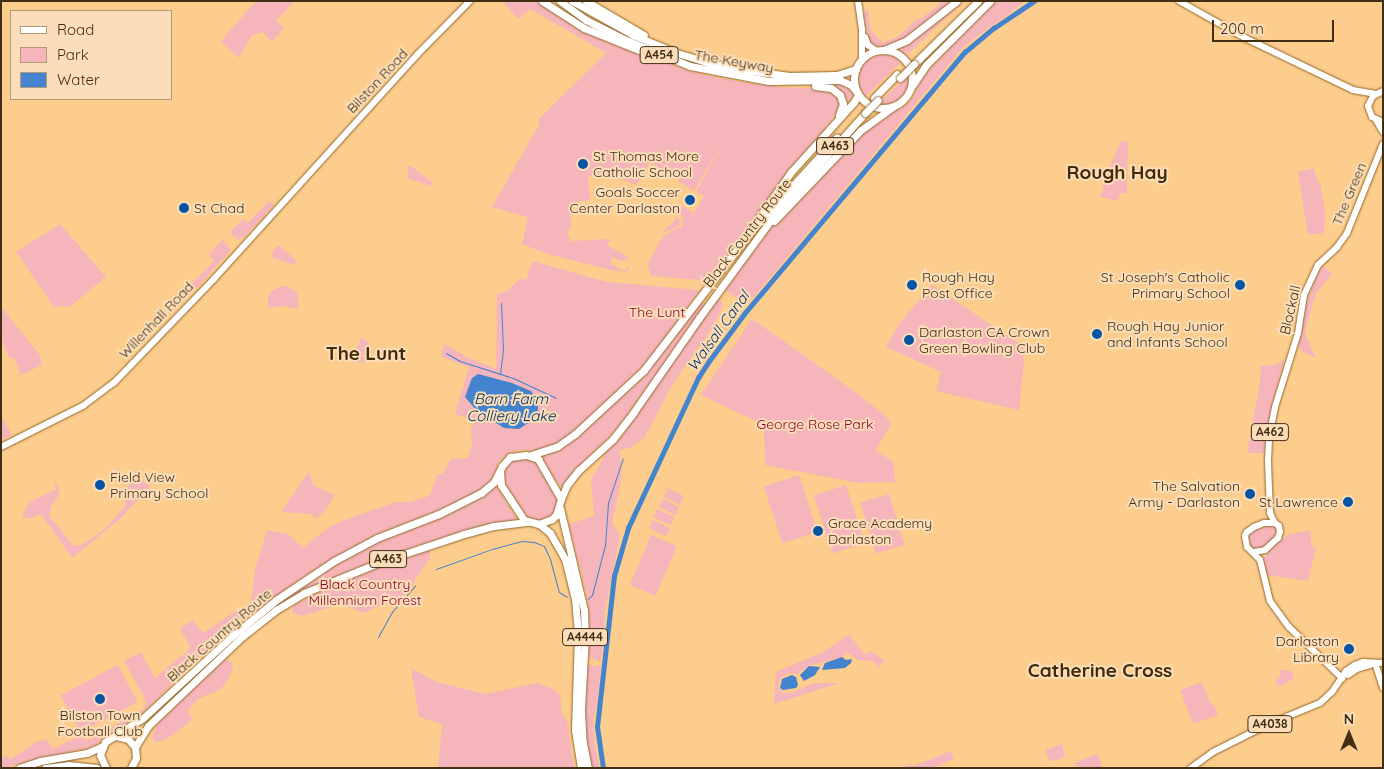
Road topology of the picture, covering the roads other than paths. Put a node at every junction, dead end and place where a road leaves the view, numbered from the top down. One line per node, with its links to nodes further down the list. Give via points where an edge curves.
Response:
1 (470, 1): 32 (main road, Bilston Road)
2 (542, 1): 17 (highway, via 584,28 619,44)
3 (560, 1): 17 (highway, The Keyway / A454, via 586,20)
4 (572, 1): 14 (highway, The Keyway / A454, via 625,31)
5 (586, 1): 14 (highway, via 617,21)
6 (858, 1): 12 (main road)
7 (957, 1): 13 (highway, via 907,40)
8 (972, 1): 16 (highway, Black Country Route / A463)
9 (978, 1): 16 (highway, Black Country Route / A463)
10 (990, 1): 20 (highway, via 926,65)
11 (1179, 1): 21 (main road, via 1245,38)
12 (862, 29): 13 (main road, via 868,45); 15 (main road)
13 (880, 51): 15 (highway); 20 (highway, via 898,55 907,64)
14 (691, 58): 18 (highway, The Keyway / A454, via 790,76 837,74)
15 (862, 59): 18 (highway)
16 (912, 62): 27 (highway, Black Country Route / A463, bridge)
17 (682, 64): 19 (highway, The Keyway / A454, via 715,73)
18 (856, 69): 23 (highway)
19 (769, 81): 23 (highway, The Keyway / A454, via 840,80 851,84); 29 (highway, via 834,89 843,104)
20 (910, 88): 25 (highway)
21 (1353, 90): 24 (main road); 26 (main road)
22 (1383, 91): 24 (main road)
23 (857, 93): 25 (highway, via 873,106); 29 (highway)
24 (1375, 94): 26 (main road)
25 (894, 106): 34 (highway, via 861,130)
26 (1368, 106): 28 (main road, via 1370,115)
27 (863, 112): 33 (highway, Black Country Route / A463); 34 (highway, Black Country Route / A463)
28 (1379, 121): 30 (main road)
29 (831, 128): 33 (highway, via 791,172)
30 (1383, 132)
31 (1383, 144): 35 (main road, The Green / A462, via 1347,233)
32 (304, 179): 36 (main road, Willenhall Road, via 114,383 83,406)
33 (751, 231): 37 (highway, Black Country Route / A463, via 644,370 603,410 558,446)
34 (757, 239): 39 (highway, Black Country Route / A463, via 613,439 578,471)
35 (1314, 271): 41 (main road, Blockall / A462, via 1304,295 1293,354 1279,390 1270,430)
36 (1, 447)
37 (526, 455): 38 (highway, A463, via 510,457); 39 (highway, via 538,460)
38 (500, 471): 42 (highway, via 501,485 521,517); 53 (highway, Black Country Route / A463, via 494,482 481,493 439,514 377,538 301,582 231,637 143,718)
39 (561, 498): 40 (highway, A463)
40 (560, 508): 45 (highway, via 552,519); 63 (highway, A4444, via 584,610 581,710)
41 (1270, 512): 43 (main road); 44 (main road, A462)
42 (529, 522): 45 (highway, A463); 55 (highway, Black Country Route / A463, via 464,534 304,593 258,624 230,648 148,726)
43 (1264, 523): 44 (main road); 47 (main road, via 1247,532 1246,544)
44 (1275, 523): 46 (main road, via 1279,526 1279,535)
45 (538, 524): 62 (highway, A4444, via 550,533 565,559 575,599 578,634 575,730)
46 (1263, 551): 47 (main road); 48 (main road)
47 (1254, 552): 48 (main road)
48 (1260, 560): 51 (main road, via 1266,589 1276,612)
49 (1375, 663): 50 (main road, A4038); 51 (main road, A4038); 52 (main road)
50 (1383, 663)
51 (1342, 678): 56 (main road, A4038, via 1320,703 1269,724 1213,752)
52 (1383, 688)
53 (113, 737): 54 (highway, Black Country Route); 55 (highway, via 126,738)
54 (103, 746): 57 (highway, via 88,753); 60 (highway, via 101,757)
55 (135, 748): 61 (highway, Black Country Route, via 136,758)
56 (1192, 767)
57 (19, 768)
58 (45, 768): 59 (highway, via 68,765)
59 (97, 768)
60 (106, 768)
61 (131, 768)
62 (581, 768)
63 (588, 768)

